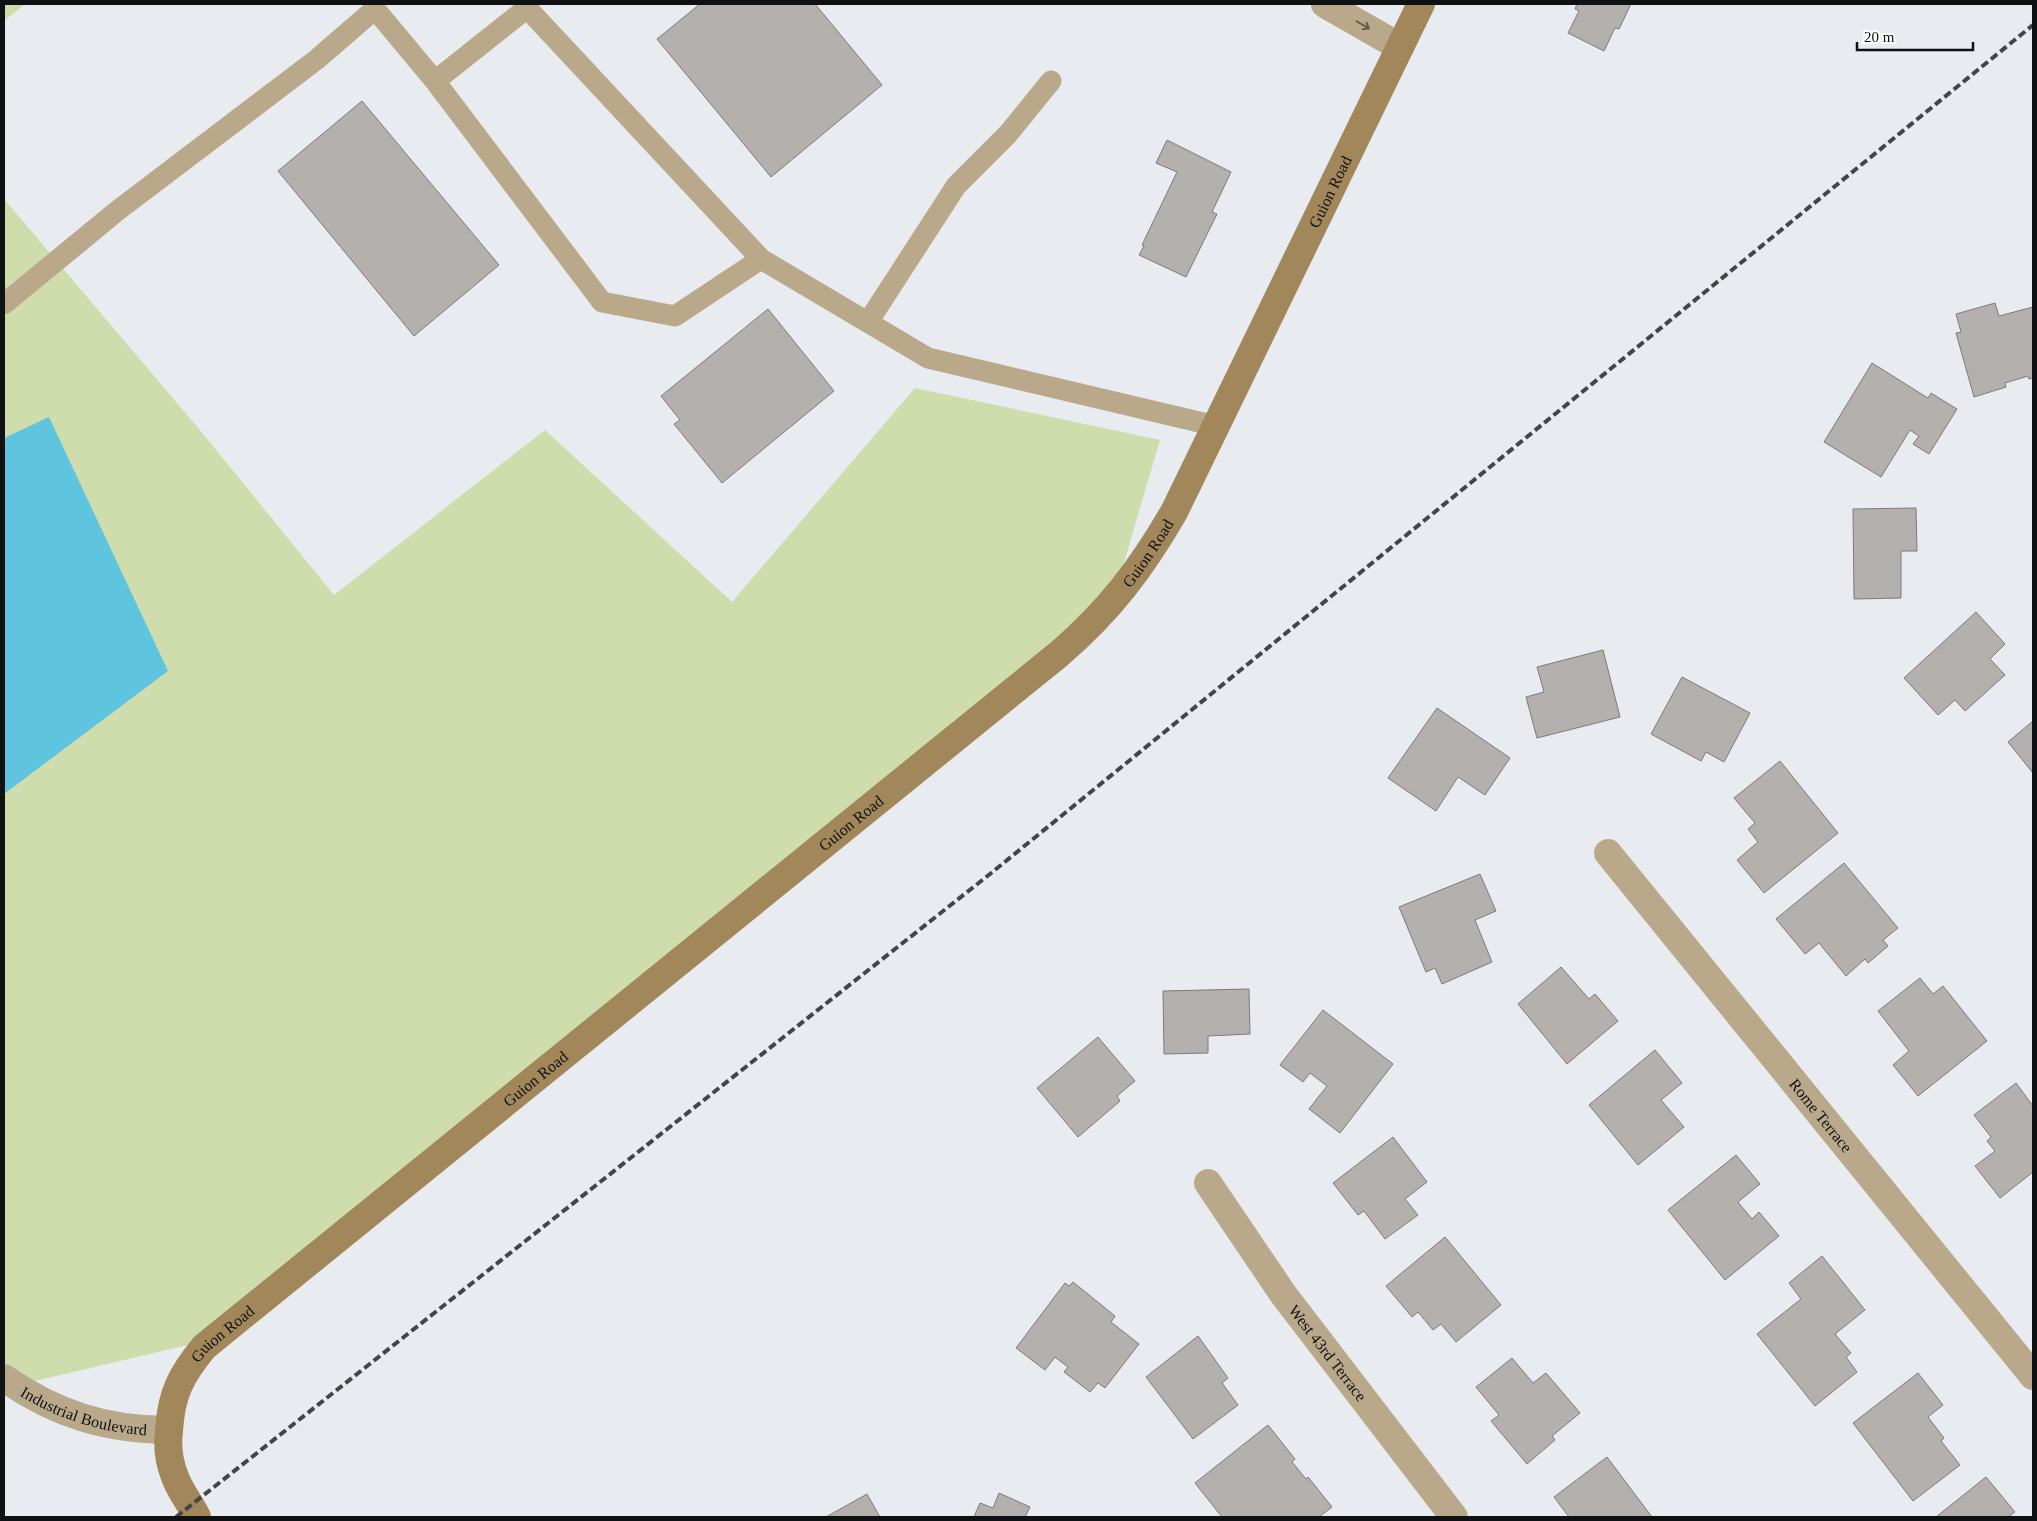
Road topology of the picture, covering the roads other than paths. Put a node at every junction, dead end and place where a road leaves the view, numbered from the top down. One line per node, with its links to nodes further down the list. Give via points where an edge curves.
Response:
1 (1325, 4): 3 (street, one-way to 3)
2 (1421, 4): 3 (street, Guion Road)
3 (1400, 47): 9 (street, Guion Road)
4 (435, 81): 6 (lane, via 602,302 675,316); 6 (lane, via 527,8); 7 (lane, via 375,10 316,60 117,211)
5 (1051, 81): 8 (lane, via 1008,134 956,186)
6 (761, 259): 8 (lane)
7 (4, 304)
8 (868, 322): 9 (lane, via 928,358)
9 (1216, 426): 14 (street, Guion Road, via 1155,545 1129,582 1088,629 213,1339 191,1363 177,1386)
10 (1608, 853): 12 (street, Rome Terrace)
11 (1208, 1183): 16 (street, West 43rd Terrace, via 1283,1294)
12 (2033, 1376)
13 (7, 1388): 14 (street, Industrial Boulevard, via 79,1418 131,1429)
14 (169, 1430): 15 (street, Guion Road, via 168,1453 174,1475)
15 (197, 1517)
16 (1454, 1517)

